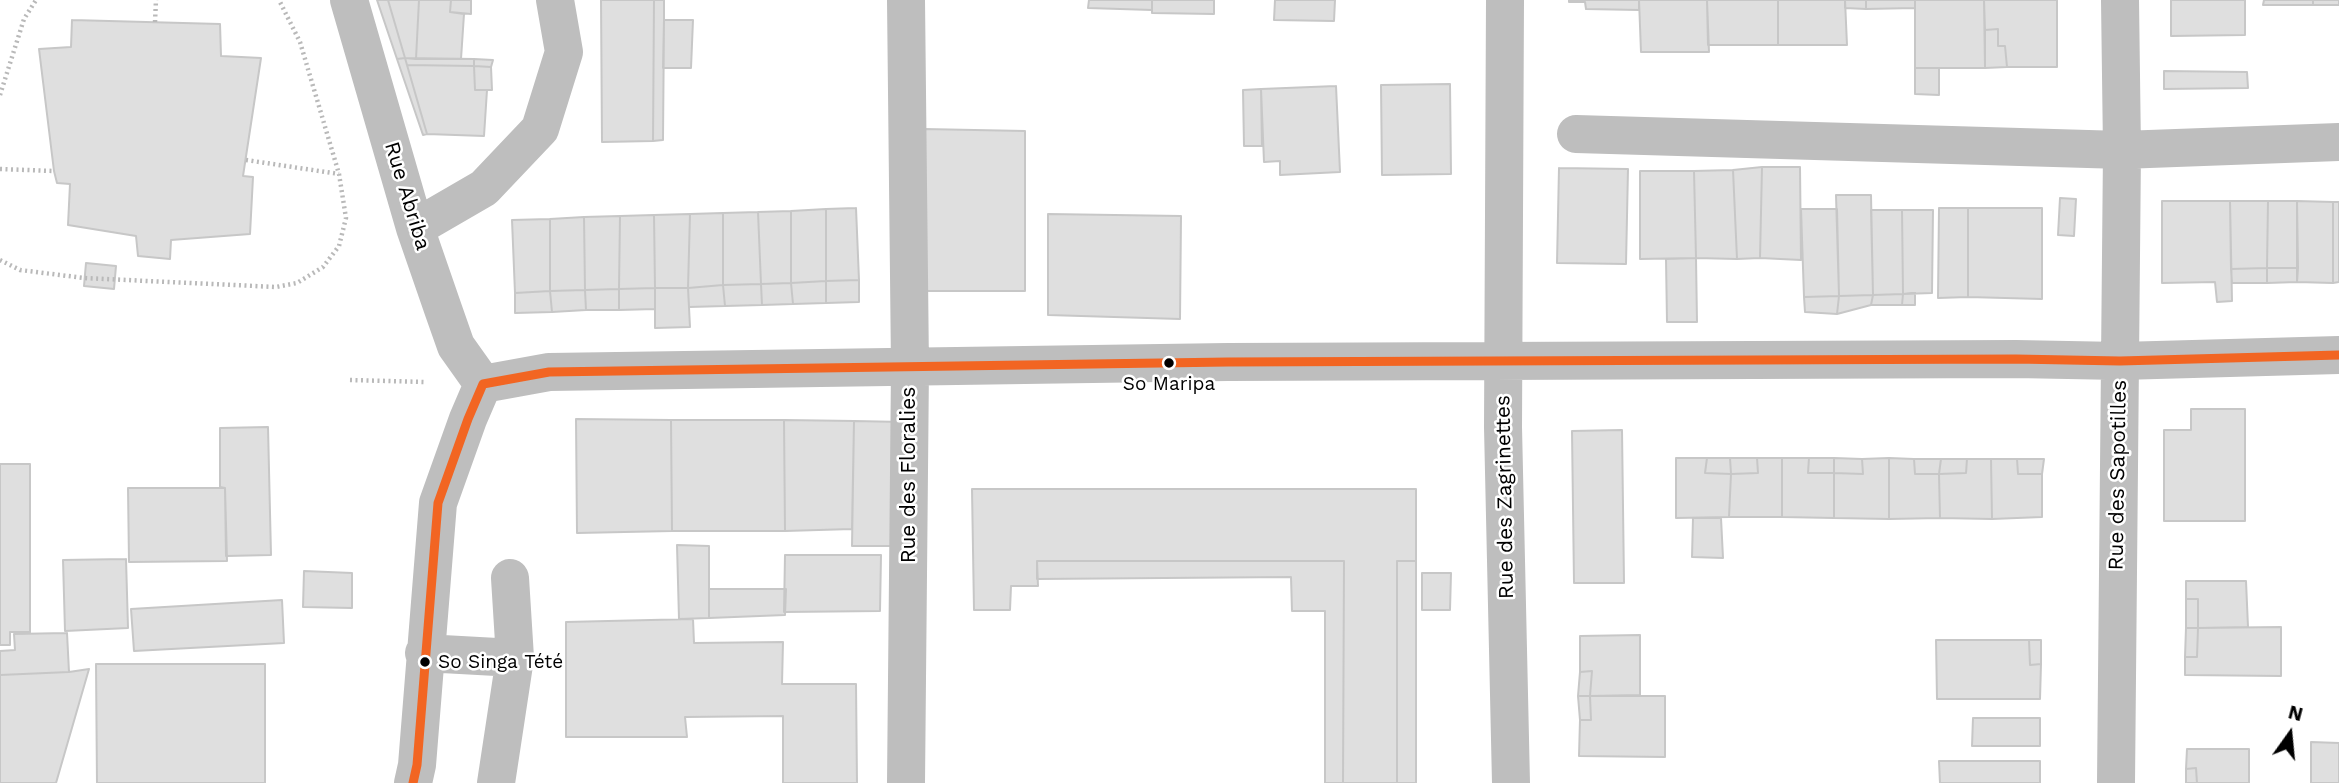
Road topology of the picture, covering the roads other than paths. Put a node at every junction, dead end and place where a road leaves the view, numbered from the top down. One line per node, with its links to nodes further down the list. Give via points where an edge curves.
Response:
1 (349, 0): 9 (street, Rue Abriba)
2 (555, 0): 9 (street, via 564,52 540,129 484,188)
3 (906, 0): 13 (street, Rue des Floralies)
4 (1505, 0): 11 (street, Rue des Zagrinettes)
5 (2120, 0): 8 (street, Rue des Sapotilles)
6 (1576, 134): 8 (street)
7 (2339, 142): 8 (street)
8 (2122, 150): 12 (street, Rue des Sapotilles)
9 (415, 228): 14 (street, Rue Abriba, via 456,346)
10 (2339, 355): 12 (street)
11 (1503, 360): 12 (street); 13 (street); 21 (street, Rue des Zagrinettes)
12 (2120, 361): 22 (street, Rue des Sapotilles)
13 (909, 367): 14 (street, via 549,372); 20 (street, Rue des Floralies)
14 (483, 384): 16 (street, via 438,503)
15 (510, 578): 17 (street)
16 (424, 653): 17 (street); 18 (street)
17 (515, 658): 19 (street)
18 (413, 783)
19 (496, 783)
20 (906, 783)
21 (1511, 783)
22 (2116, 783)

